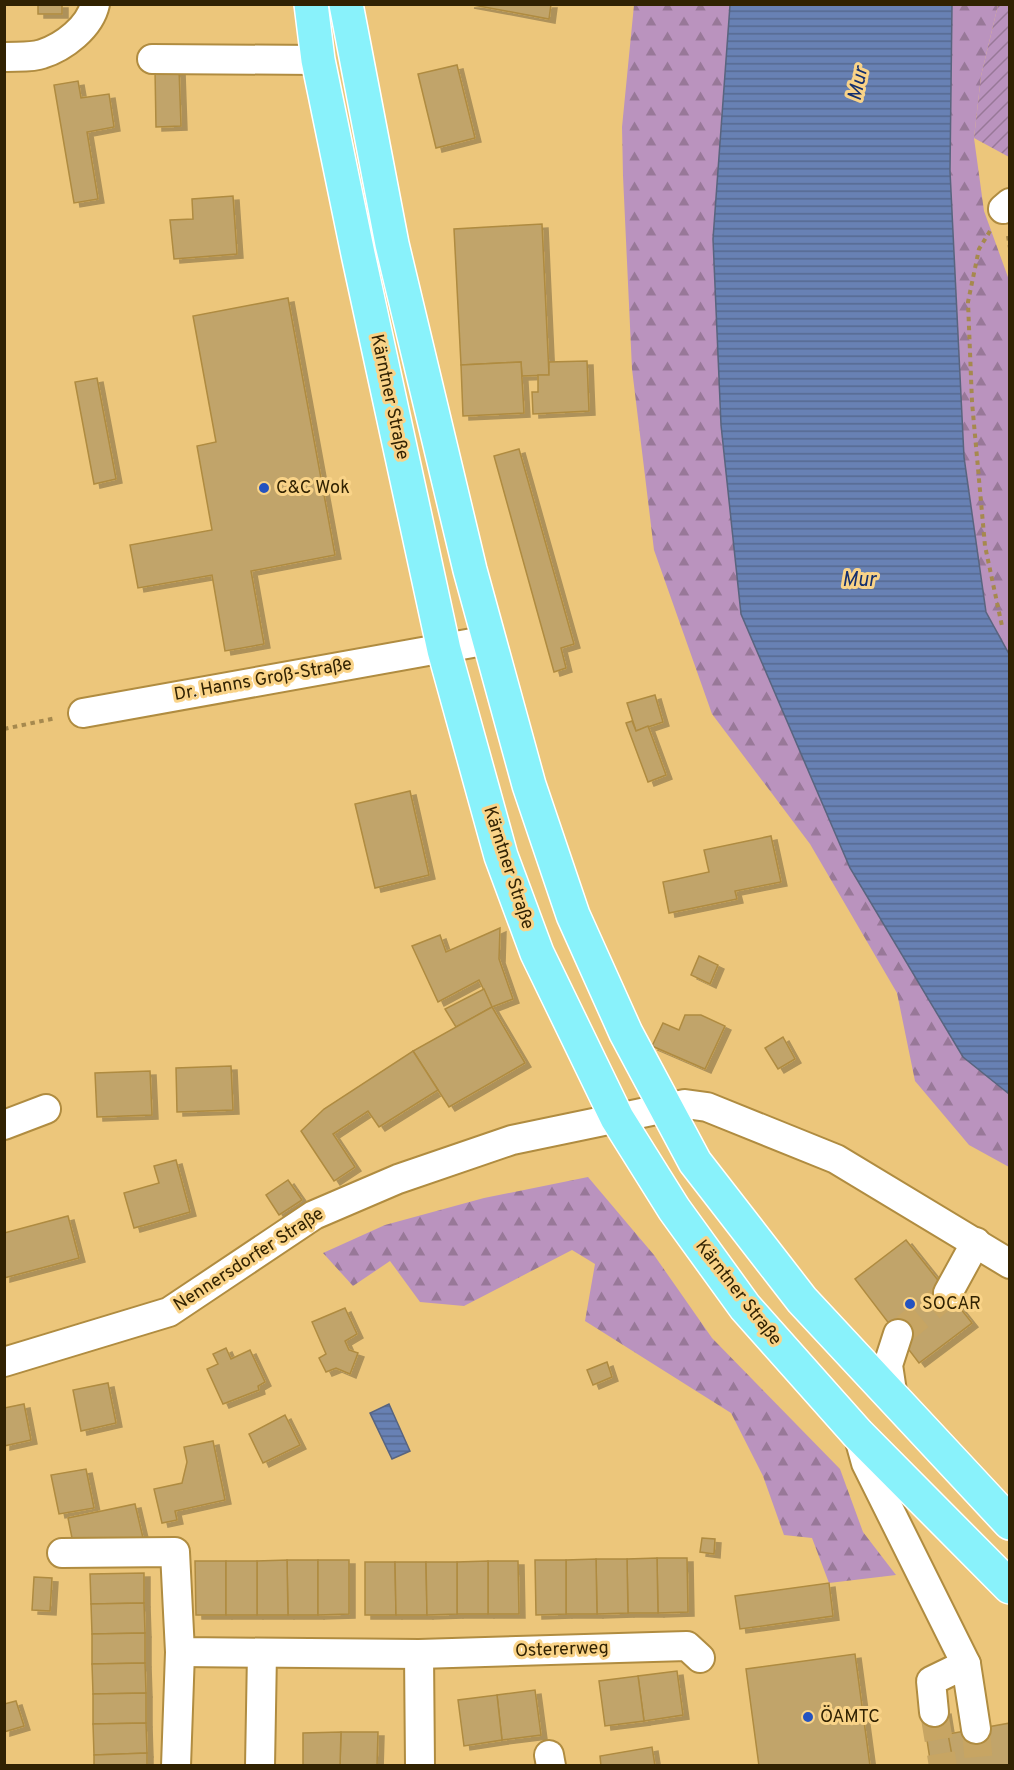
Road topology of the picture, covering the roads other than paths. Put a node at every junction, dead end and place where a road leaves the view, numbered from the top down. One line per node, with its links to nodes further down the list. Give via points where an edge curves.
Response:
1 (95, 4): 4 (street, via 93,15 76,35 42,54)
2 (311, 4): 6 (main road, Kärntner Straße)
3 (346, 4): 7 (main road, Kärntner Straße, via 392,244)
4 (4, 57)
5 (152, 59): 6 (street)
6 (318, 60): 8 (main road, Kärntner Straße)
7 (489, 640): 8 (street, Dr. Hanns Groß-Straße); 10 (main road, Kärntner Straße, via 529,785 573,915 626,1033)
8 (444, 650): 9 (street, Dr. Hanns Groß-Straße); 12 (main road, Kärntner Straße, via 511,886 566,1015)
9 (83, 713)
10 (665, 1107): 12 (street, Nennersdorfer Straße); 14 (street, via 707,1107 836,1159); 19 (main road, Kärntner Straße, via 694,1162 802,1300)
11 (46, 1109): 13 (street)
12 (617, 1118): 18 (street, Nennersdorfer Straße, via 512,1140 398,1179 314,1215 169,1312); 20 (main road, Kärntner Straße, via 674,1209 745,1307)
13 (4, 1125)
14 (976, 1242): 15 (street); 16 (street)
15 (1010, 1264)
16 (948, 1293)
17 (898, 1334): 19 (street, via 888,1365)
18 (4, 1362)
19 (893, 1398): 21 (main road, Kärntner Straße)
20 (858, 1434): 23 (main road, Kärntner Straße); 28 (street, via 866,1463)
21 (1010, 1523)
22 (62, 1553): 24 (street, via 174,1552)
23 (1010, 1587)
24 (180, 1652): 25 (street, Ostererweg); 31 (street)
25 (262, 1653): 26 (street, Ostererweg); 32 (street)
26 (419, 1654): 27 (street, Ostererweg, via 687,1646); 33 (street)
27 (700, 1658)
28 (966, 1664): 29 (street, via 931,1682); 30 (street)
29 (934, 1712)
30 (976, 1729)
31 (176, 1766)
32 (260, 1766)
33 (420, 1766)

